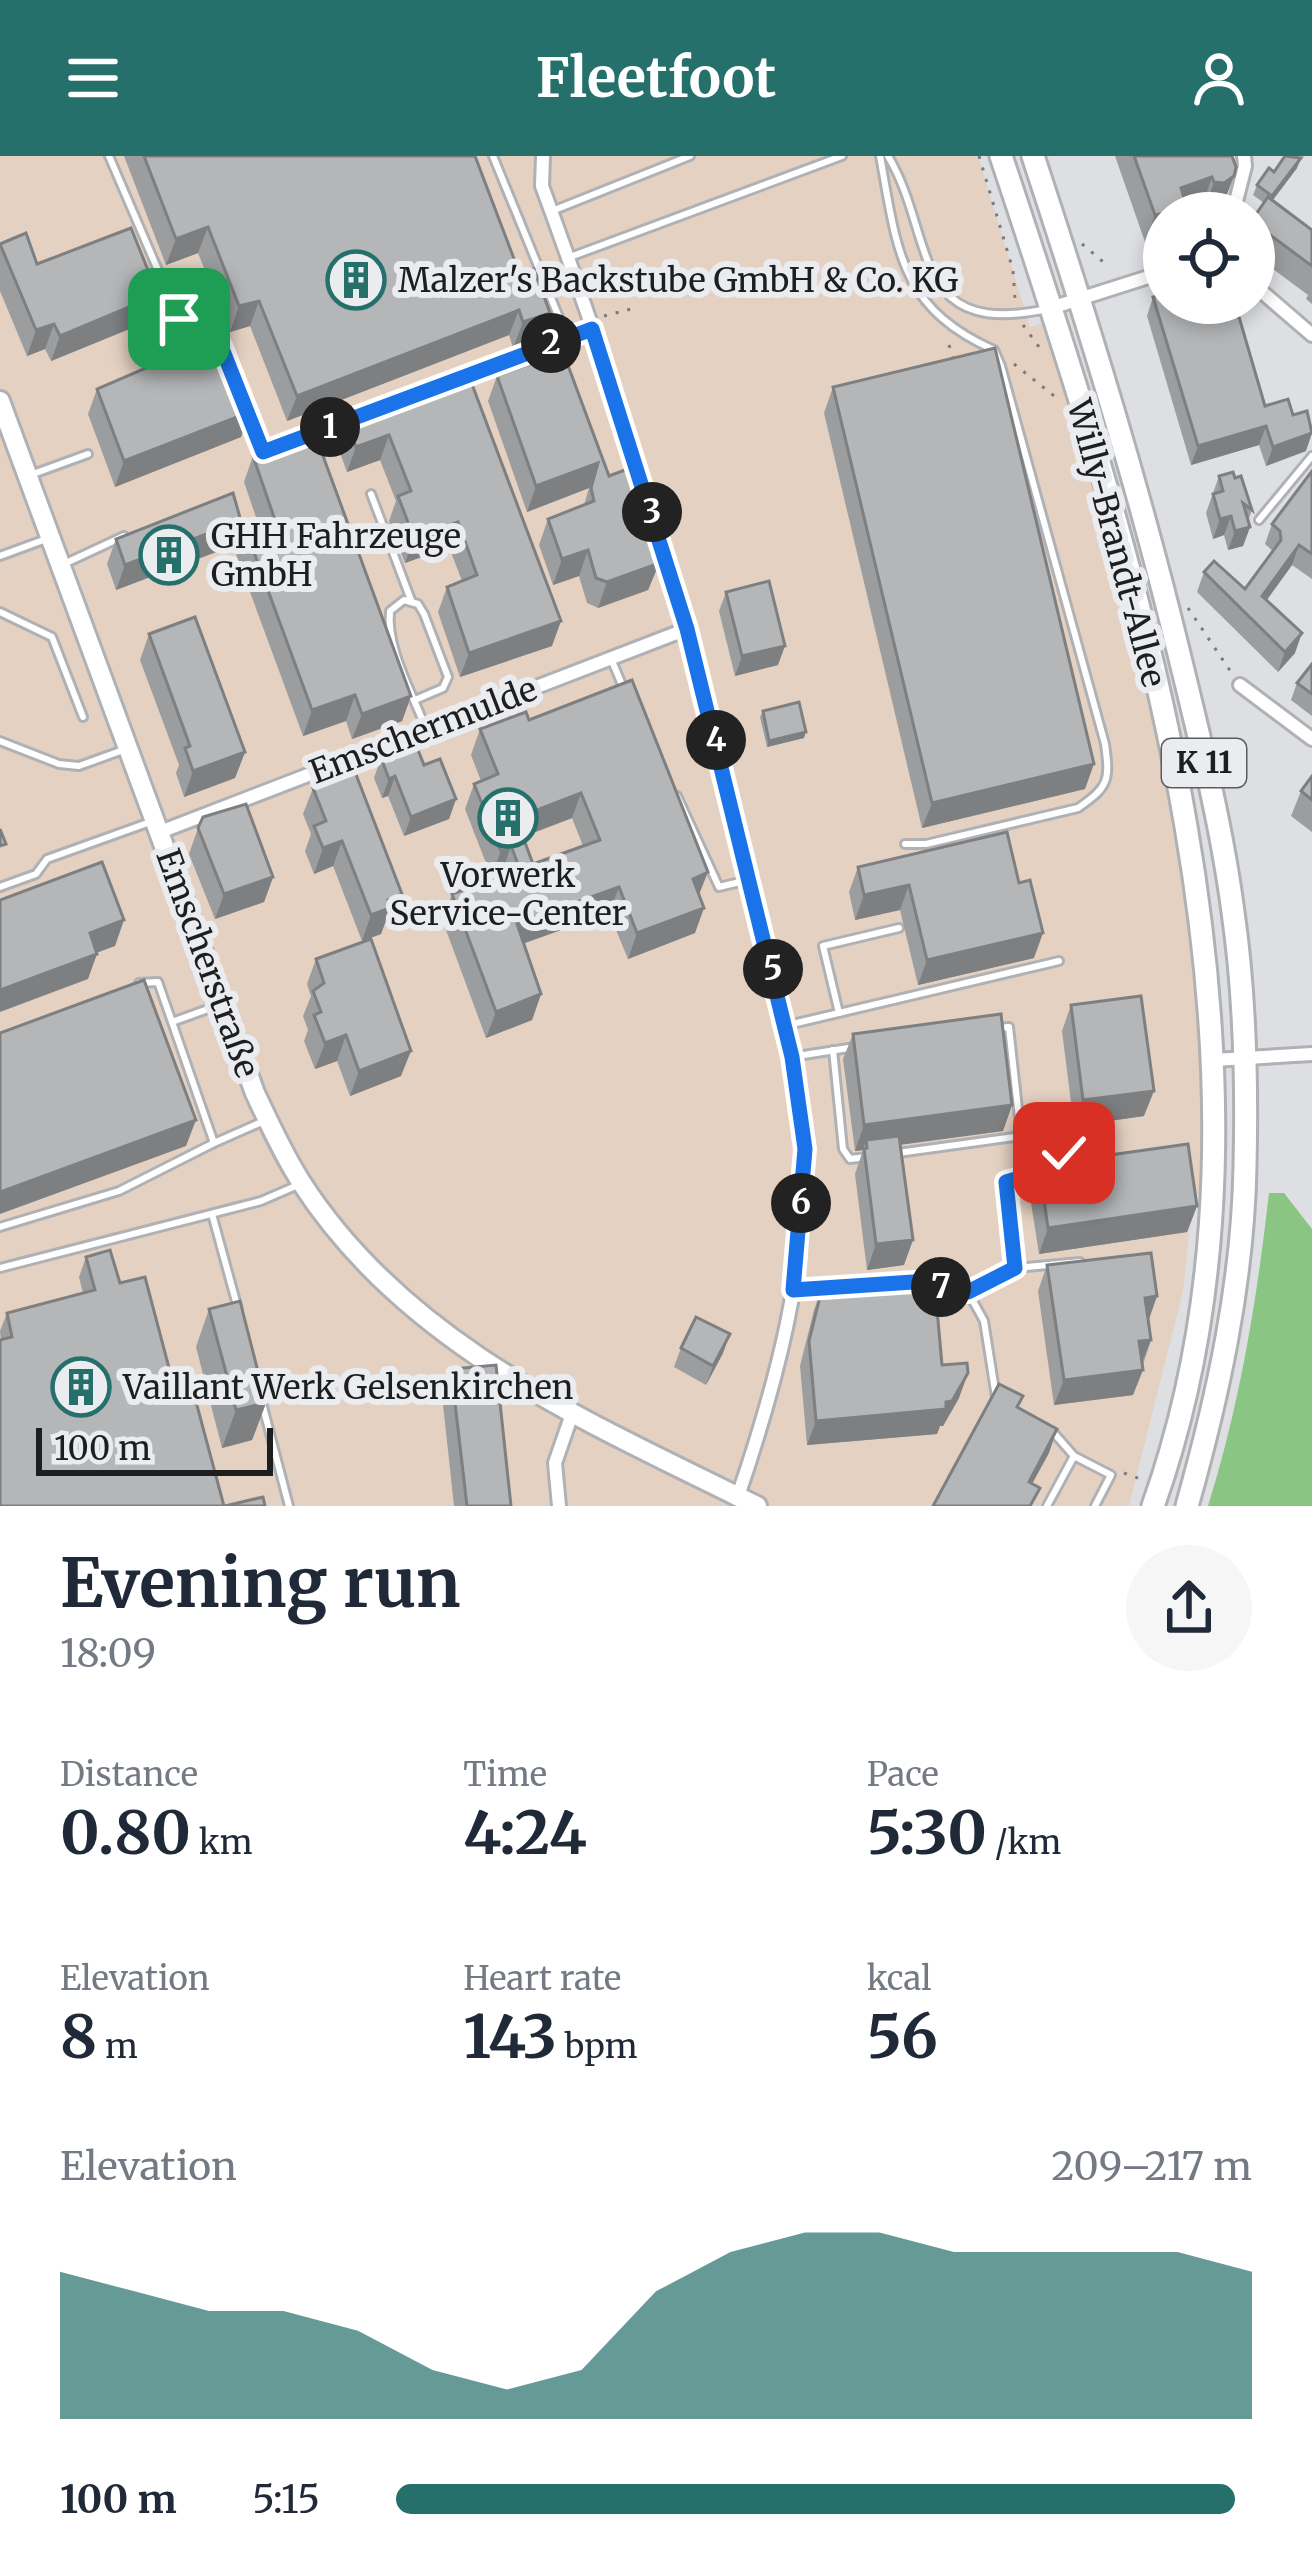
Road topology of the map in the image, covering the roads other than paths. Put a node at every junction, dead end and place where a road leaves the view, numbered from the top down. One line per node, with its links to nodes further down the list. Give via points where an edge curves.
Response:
1 (109, 156): 20 (lane, via 179,319)
2 (494, 156): 19 (lane)
3 (543, 156): 11 (street)
4 (690, 156): 11 (lane)
5 (842, 156): 12 (lane)
6 (884, 156): 16 (lane, via 926,263 950,296 978,312); 46 (lane, via 899,251 918,295 956,332 994,350 1001,366 1109,776 1078,808)
7 (1000, 156): 16 (main road, Willy-Brandt-Allee / K 11)
8 (1033, 156): 14 (main road, Willy-Brandt-Allee / K 11)
9 (1244, 156): 10 (street)
10 (1238, 192)
11 (552, 211): 12 (street)
12 (568, 258): 17 (street)
13 (1143, 279): 14 (street)
14 (1080, 299): 16 (street); 62 (main road, Willy-Brandt-Allee / K 11, via 1198,731 1234,913)
15 (1275, 303): 18 (street)
16 (1051, 308): 61 (main road, Willy-Brandt-Allee / K 11, via 1160,701 1205,949)
17 (591, 324): 19 (lane); 34 (street)
18 (1312, 334)
19 (567, 337): 21 (lane, via 263,452)
20 (221, 346)
21 (238, 388)
22 (0, 401): 25 (street, Emscherstraße)
23 (88, 454): 25 (lane)
24 (1312, 456): 27 (lane)
25 (29, 475): 29 (street, Emscherstraße)
26 (371, 494): 32 (lane)
27 (1259, 520)
28 (143, 529): 31 (lane)
29 (52, 537): 30 (lane); 31 (street, Emscherstraße)
30 (0, 556)
31 (62, 564): 43 (street, Emscherstraße)
32 (411, 600): 38 (lane, via 396,604 389,619); 38 (lane, via 448,677 443,688)
33 (0, 612): 39 (lane, via 52,637)
34 (687, 629): 35 (street, Emschermulde); 47 (street)
35 (610, 658): 37 (lane); 40 (street, Emschermulde)
36 (1240, 685): 41 (street)
37 (626, 692)
38 (415, 700): 40 (lane)
39 (83, 717)
40 (426, 729): 45 (street, Emschermulde)
41 (1312, 739)
42 (0, 741): 43 (lane, via 79,766)
43 (129, 748): 45 (street, Emscherstraße)
44 (671, 782): 47 (lane, via 719,887)
45 (158, 826): 48 (lane, via 47,859 37,874); 52 (street, Emscherstraße)
46 (905, 844)
47 (751, 880): 55 (street)
48 (0, 887)
49 (899, 928): 53 (lane, via 823,946)
50 (1059, 961): 53 (lane)
51 (130, 987): 54 (lane, via 158,982)
52 (222, 1004): 54 (lane); 63 (street, Emscherstraße)
53 (839, 1013): 55 (lane)
54 (172, 1022): 64 (lane)
55 (785, 1026): 60 (street)
56 (987, 1030): 66 (lane, via 1009,1027 1021,1136)
57 (855, 1048): 58 (lane)
58 (833, 1050): 60 (lane); 67 (lane, via 843,1149 850,1160)
59 (1312, 1054): 62 (street)
60 (792, 1057): 76 (street, via 805,1149)
61 (1214, 1060): 62 (street); 90 (main road, Willy-Brandt-Allee / K 11, via 1215,1174 1204,1283)
62 (1244, 1060): 91 (main road, Willy-Brandt-Allee / K 11, via 1245,1170 1230,1324)
63 (267, 1118): 64 (lane); 68 (street, Emscherstraße)
64 (214, 1143): 70 (lane, via 119,1191)
65 (1064, 1153): 73 (lane, via 1043,1171 1006,1182)
66 (893, 1154)
67 (872, 1156)
68 (302, 1184): 69 (lane); 81 (street, Emscherstraße, via 401,1300 490,1368)
69 (212, 1214): 72 (lane); 78 (lane)
70 (0, 1227)
71 (1101, 1259): 73 (lane)
72 (0, 1268)
73 (1015, 1268): 77 (lane)
74 (913, 1282): 77 (street)
75 (853, 1286): 76 (street)
76 (793, 1290): 84 (street)
77 (968, 1292): 80 (lane, via 984,1321 996,1398)
78 (242, 1328)
79 (260, 1395): 85 (lane)
80 (1012, 1408)
81 (572, 1414): 84 (street, Emscherstraße); 86 (street, via 555,1463)
82 (1044, 1427): 83 (lane)
83 (1073, 1456): 88 (lane); 89 (lane, via 1111,1475)
84 (737, 1496): 87 (street, Emscherstraße)
85 (290, 1506)
86 (559, 1506)
87 (757, 1506)
88 (1047, 1506)
89 (1095, 1506)
90 (1153, 1506)
91 (1187, 1506)

